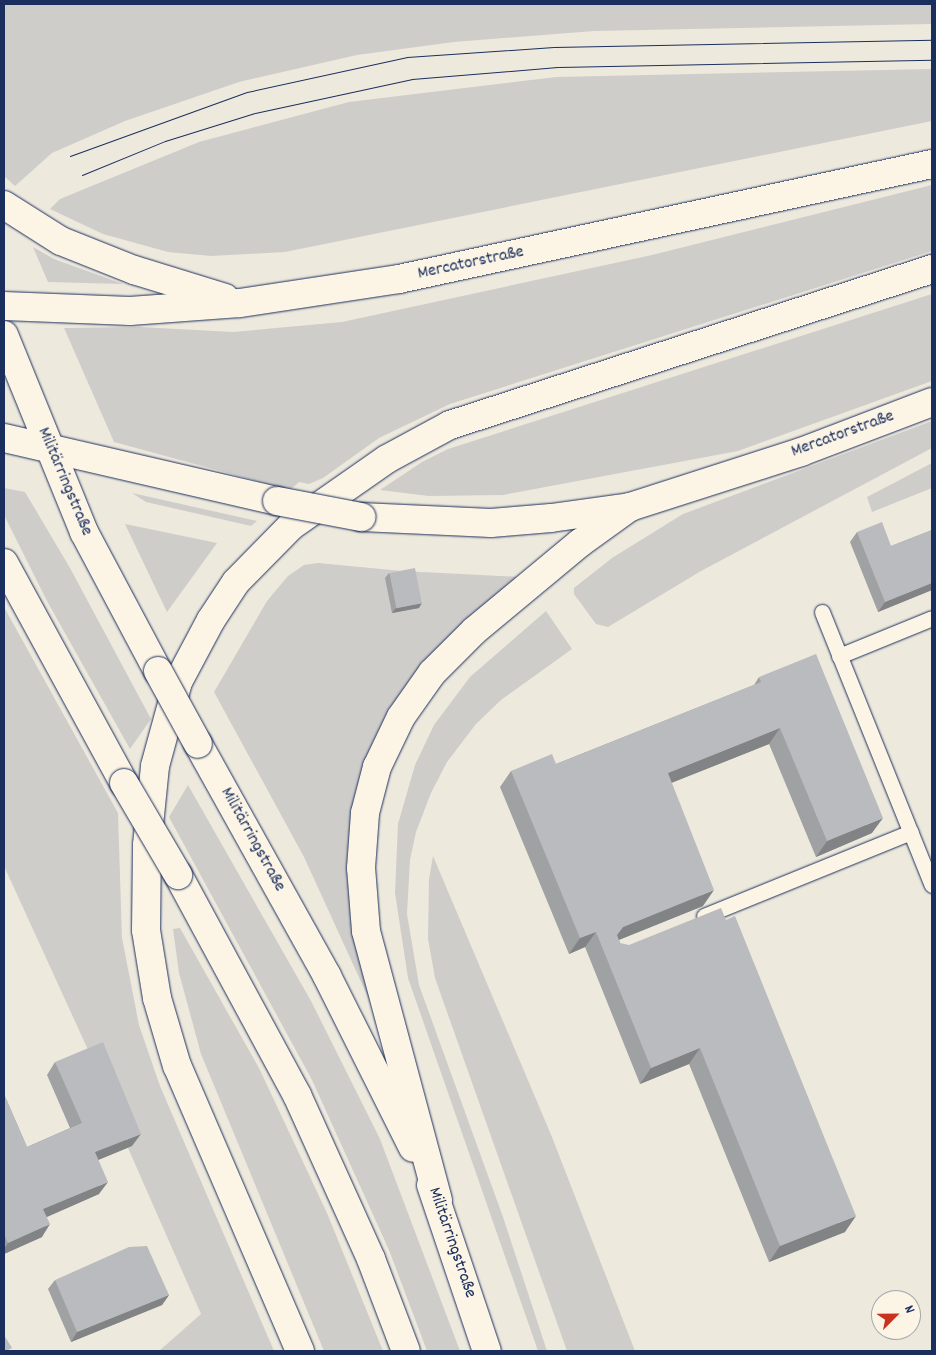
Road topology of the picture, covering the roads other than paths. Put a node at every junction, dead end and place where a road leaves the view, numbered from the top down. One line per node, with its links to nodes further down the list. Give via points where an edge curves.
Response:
1 (932, 164): 4 (main road, Mercatorstraße, via 399,279)
2 (4, 205): 4 (main road, via 61,241 134,270)
3 (932, 269): 22 (main road, via 450,424 387,459 291,526 236,582 211,620 178,682 155,766 147,845 146,930 157,998 177,1066)
4 (240, 303): 5 (main road, Mercatorstraße, via 130,311)
5 (4, 306)
6 (4, 335): 9 (main road, Militärringstraße)
7 (4, 386): 9 (main road)
8 (932, 402): 13 (main road, Mercatorstraße, via 801,452)
9 (37, 418): 11 (main road, Militärringstraße); 12 (main road)
10 (4, 421): 11 (main road)
11 (25, 442): 12 (main road, Mercatorstraße); 21 (main road, Militärringstraße, bridge, via 66,491 84,532 158,671 327,976)
12 (100, 458): 13 (main road, Mercatorstraße, bridge, via 277,501 361,517 490,523)
13 (630, 507): 21 (main road, via 481,625 432,673 401,717 375,776 364,813 361,868 366,931)
14 (4, 563): 23 (main road, bridge, via 297,1095 370,1259)
15 (822, 612): 17 (lane)
16 (932, 618): 17 (lane)
17 (839, 656): 18 (lane)
18 (911, 832): 19 (lane); 20 (lane)
19 (932, 885)
20 (686, 923)
21 (438, 1200): 24 (main road, Militärringstraße)
22 (300, 1351)
23 (406, 1351)
24 (487, 1351)

